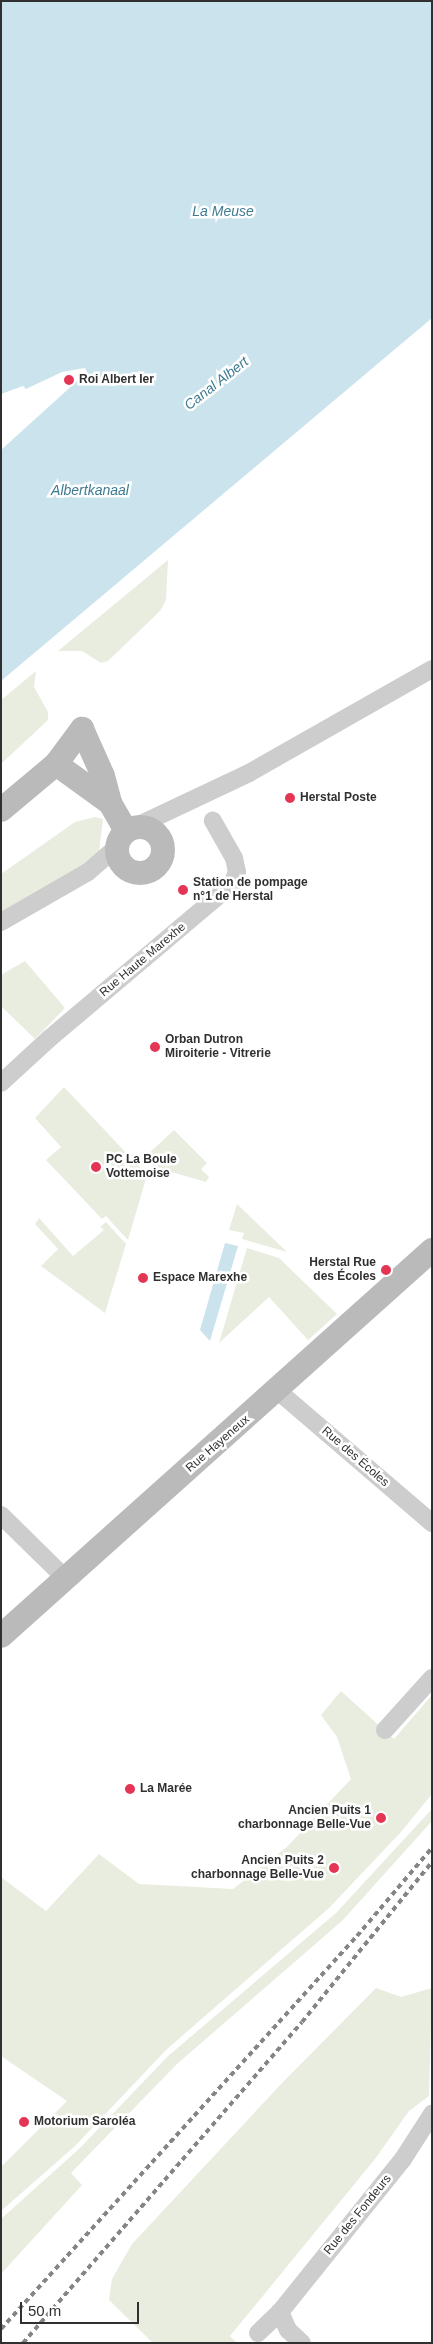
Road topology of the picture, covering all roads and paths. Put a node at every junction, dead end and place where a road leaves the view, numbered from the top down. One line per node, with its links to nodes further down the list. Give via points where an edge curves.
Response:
1 (432, 669): 6 (street, via 249,773)
2 (56, 764): 3 (street); 3 (street, via 82,729 103,776); 4 (street)
3 (110, 803): 6 (street)
4 (1, 810)
5 (212, 821): 8 (street, Rue Haute Marexhe, via 234,858 237,872 232,884 50,1038)
6 (126, 835): 7 (street, via 88,872)
7 (1, 922)
8 (1, 1084)
9 (432, 1250): 10 (street, Rue Hayeneux)
10 (278, 1391): 12 (street, Rue des Écoles); 13 (street, Rue Hayeneux)
11 (1, 1515): 13 (street)
12 (432, 1523)
13 (65, 1578): 14 (street, Rue Hayeneux)
14 (1, 1636)
15 (432, 1678): 16 (street)
16 (386, 1730)
17 (432, 2114): 18 (street, Rue des Fondeurs, via 403,2159)
18 (280, 2312): 19 (street, Rue des Fondeurs); 20 (street, via 288,2330)
19 (258, 2333)
20 (302, 2343)

